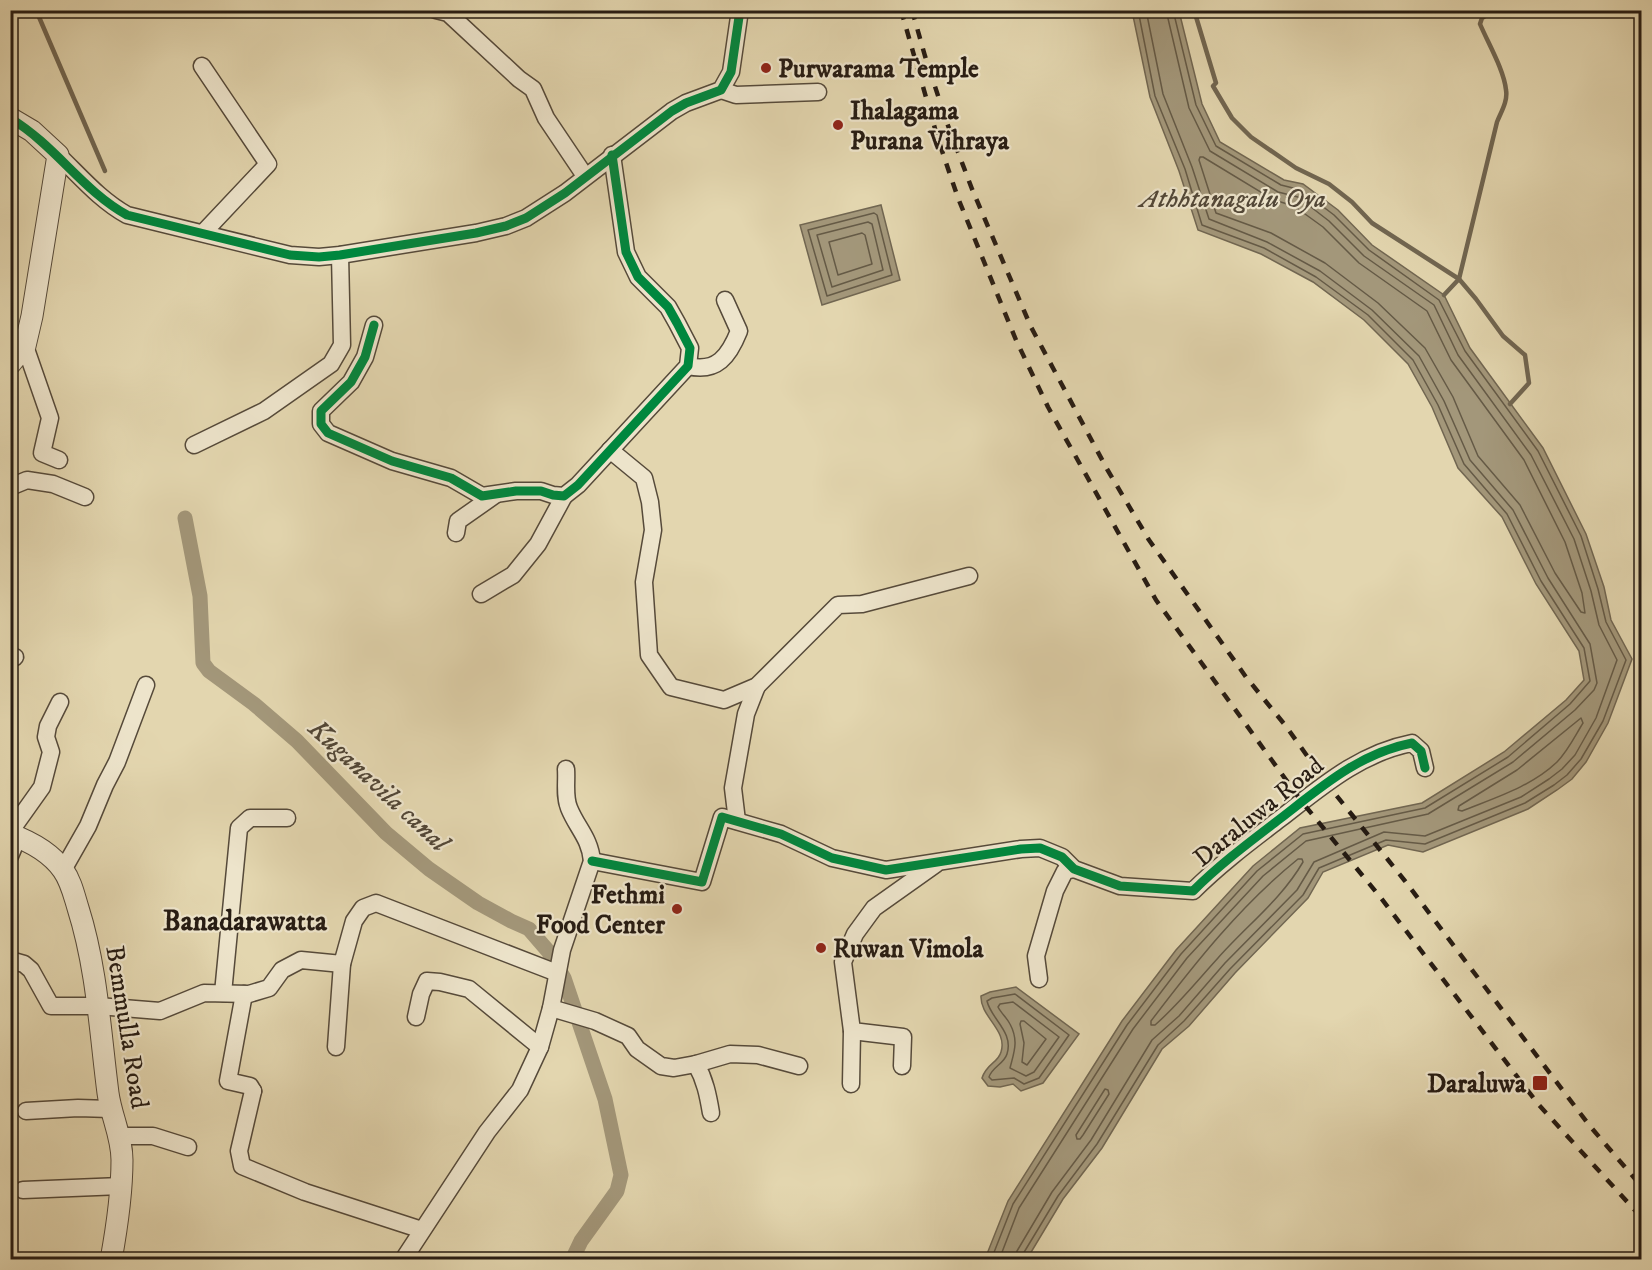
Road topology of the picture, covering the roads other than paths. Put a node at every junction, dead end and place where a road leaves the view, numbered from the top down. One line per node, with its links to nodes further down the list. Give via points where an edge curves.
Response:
1 (436, 10): 9 (street, via 448,14 533,88 546,118)
2 (740, 10): 4 (street, via 731,72)
3 (202, 66): 10 (street, via 268,164)
4 (721, 90): 5 (street, via 736,95); 8 (street, via 672,111)
5 (818, 92)
6 (10, 118): 7 (street, via 32,131)
7 (58, 155): 10 (street, via 99,197 127,215); 14 (street)
8 (612, 155): 9 (street); 16 (street, via 626,252 638,277 668,307 677,323 690,348)
9 (585, 176): 11 (street, via 541,210 506,226)
10 (203, 233): 11 (street, via 290,255)
11 (340, 255): 17 (street, via 342,345 331,364 264,411)
12 (725, 300): 16 (street, via 739,331 733,347 711,368)
13 (374, 325): 21 (street, via 351,382 321,411 321,424 327,434 392,461 451,478 482,496)
14 (26, 346): 15 (street); 19 (street, via 50,418 42,453)
15 (10, 364)
16 (688, 366): 18 (street)
17 (194, 445)
18 (610, 450): 22 (street); 28 (street, via 644,478 650,502 653,530 644,582 649,656 671,687 724,700)
19 (59, 460)
20 (10, 487): 23 (street, via 27,480 54,484)
21 (495, 495): 22 (street, via 541,490); 24 (street, via 458,521)
22 (564, 495): 26 (street, via 538,544 513,575)
23 (85, 497)
24 (456, 533)
25 (969, 576): 28 (street, via 873,602 838,605)
26 (481, 594)
27 (146, 685): 38 (street, via 117,762)
28 (757, 686): 33 (street, via 746,714 733,788)
29 (60, 702): 34 (street, via 48,726 46,737 51,752 42,787)
30 (1425, 768): 37 (street, Daraluwa Road, via 1421,751 1412,743 1395,746 1343,771 1218,866 1193,891 1120,886)
31 (566, 769): 35 (street, via 568,806 591,847)
32 (287, 818): 43 (street, via 250,818 239,828)
33 (737, 821): 35 (street, via 722,817 702,882); 36 (street, Daraluwa Road, via 781,834 832,858 886,870)
34 (12, 840): 38 (street, Bemmulla Road, via 35,846)
35 (592, 861): 41 (street)
36 (939, 862): 37 (street, Daraluwa Road, via 1040,848 1062,857); 48 (street, via 874,908 855,934 843,962)
37 (1074, 869): 42 (street, via 1065,871 1055,891 1036,956)
38 (63, 870): 45 (street, Bemmulla Road, via 85,929)
39 (10, 960): 45 (street, via 31,970 51,1006)
40 (342, 964): 41 (street, via 354,921 363,908 376,903); 44 (street, via 301,960 282,970 269,988); 49 (street)
41 (557, 973): 46 (street)
42 (1039, 979)
43 (223, 993): 44 (street); 45 (street, via 204,993 160,1011)
44 (244, 994): 62 (street, via 228,1081 250,1086 253,1091 239,1151 242,1166 305,1192)
45 (98, 1006): 55 (street, Bemmulla Road)
46 (550, 1008): 50 (street); 51 (street, via 628,1036 637,1049 661,1066)
47 (416, 1017): 50 (street, via 427,981 469,989)
48 (852, 1031): 53 (street, via 903,1037); 54 (street)
49 (336, 1047)
50 (540, 1047): 62 (street, via 520,1090)
51 (696, 1064): 52 (street, via 730,1054 758,1055); 57 (street, via 706,1085)
52 (799, 1066)
53 (902, 1066)
54 (851, 1084)
55 (110, 1109): 56 (street); 58 (street, Bemmulla Road)
56 (26, 1111)
57 (711, 1113)
58 (120, 1136): 59 (street, via 153,1136); 60 (street, Bemmulla Road)
59 (188, 1147)
60 (121, 1186): 61 (street); 63 (street, Bemmulla Road)
61 (23, 1190)
62 (422, 1230): 64 (street)
63 (111, 1260)
64 (403, 1260)

